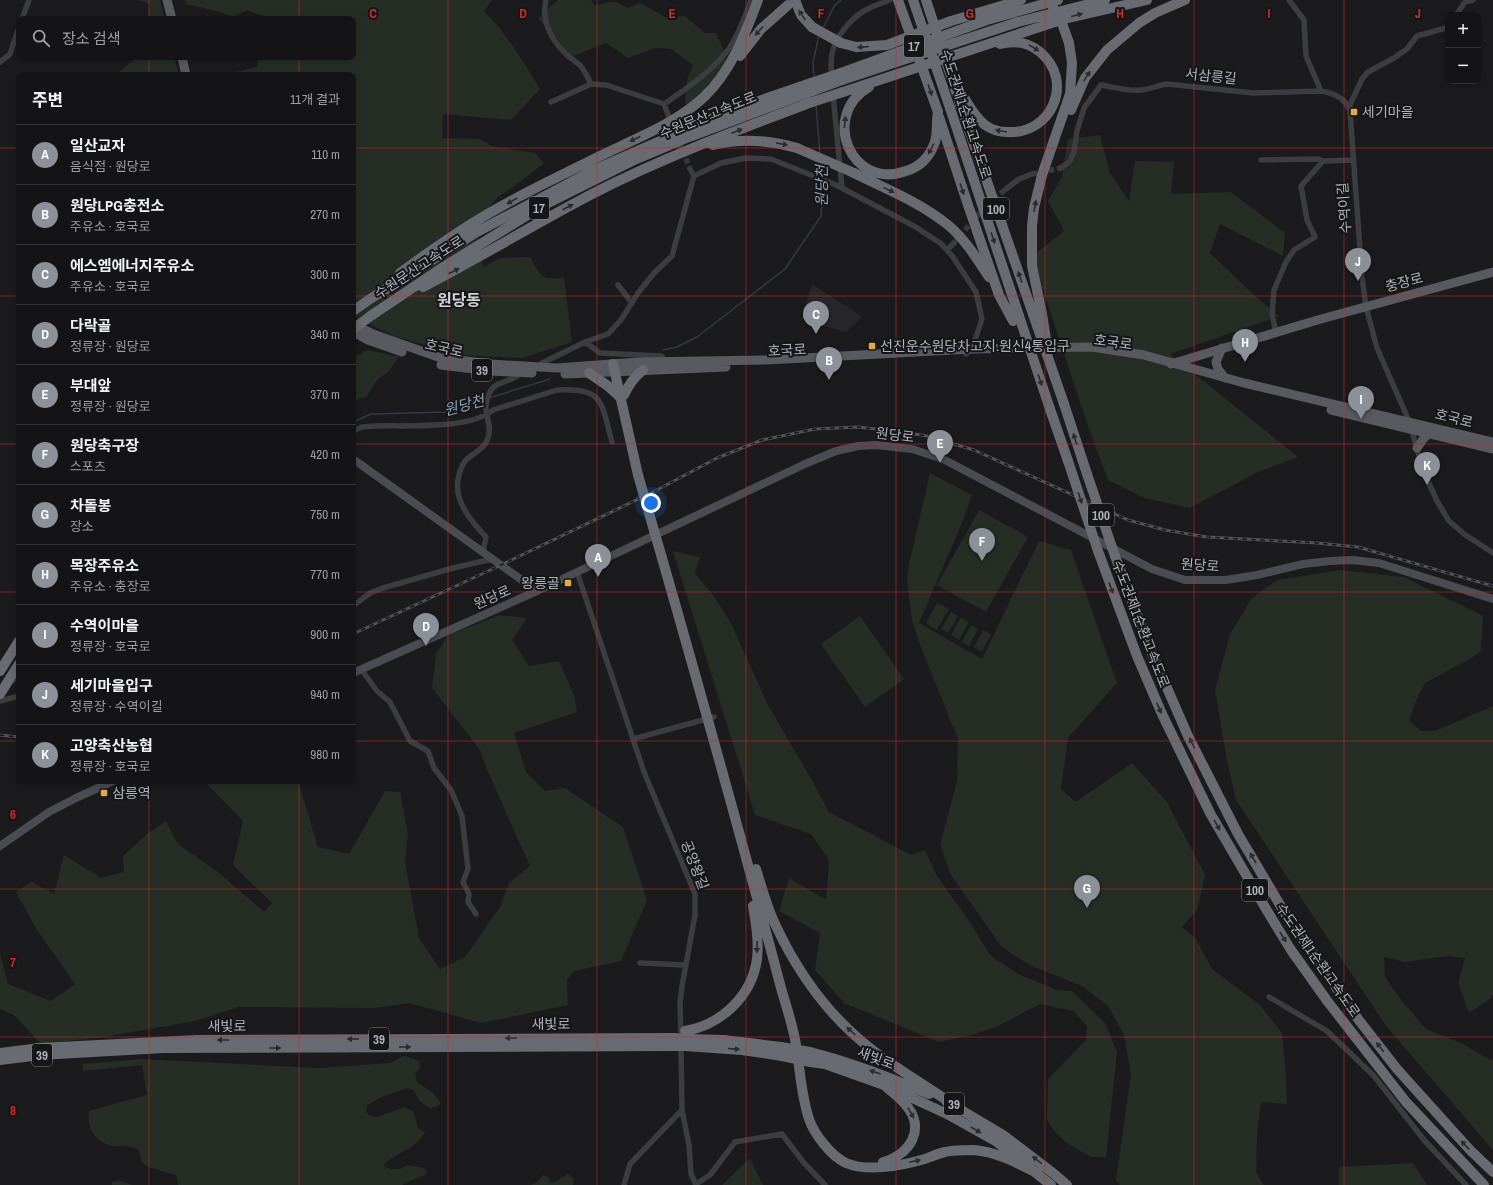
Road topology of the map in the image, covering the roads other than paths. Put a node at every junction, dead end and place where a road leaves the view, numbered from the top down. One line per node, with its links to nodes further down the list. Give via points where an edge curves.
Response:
1 (28, 0): 20 (street)
2 (167, 0): 21 (main road)
3 (172, 0): 22 (main road)
4 (546, 0): 33 (street, via 549,33 567,55 580,65)
5 (751, 0): 39 (street, via 728,50 710,70)
6 (758, 0): 36 (highway, via 733,58)
7 (890, 0): 51 (street, via 865,10 851,21 833,48 831,63)
8 (898, 0): 41 (highway, one-way to 41, bridge)
9 (913, 0): 64 (highway, 수도권제1순환고속도로 / 100, one-way to 64, bridge, via 950,108)
10 (926, 0): 38 (highway, 수도권제1순환고속도로 / 100, bridge)
11 (1021, 0): 18 (highway, one-way to 18, bridge, via 951,21 886,45 856,47 841,43 812,27)
12 (1105, 0): 32 (highway, 수원문산고속도로 / 17, via 1018,22)
13 (1146, 0): 25 (highway, one-way to 13, via 1064,19)
14 (1185, 0): 49 (highway, one-way to 14, via 1085,78 1107,50 1139,23)
15 (1289, 0): 35 (street, via 1304,20 1306,56)
16 (1473, 0): 19 (street, via 1465,2)
17 (1052, 1): 32 (highway, 수원문산고속도로 / 17, via 987,20); 49 (highway, bridge, via 1069,43 1072,74 1070,94)
18 (791, 3): 36 (highway, one-way to 36, via 761,29 719,83)
19 (1458, 12)
20 (23, 16)
21 (171, 16)
22 (176, 16)
23 (1445, 28): 40 (street, 수역이길, via 1417,36 1407,49 1368,72 1362,79)
24 (16, 36): 28 (street, via 10,54)
25 (955, 54): 29 (highway); 38 (highway, one-way to 38, via 1004,43 1021,43 1042,54 1052,66 1056,79 1056,100 1048,114 1036,125 1020,131 993,130)
26 (183, 60): 30 (main road)
27 (187, 60): 31 (main road)
28 (0, 62)
29 (909, 70): 41 (highway, one-way to 29, via 935,141 926,158 914,168 899,174 877,174 860,164 851,154 844,133 850,104 867,88); 46 (highway, one-way to 29, bridge, via 812,102)
30 (185, 72)
31 (190, 72)
32 (841, 76): 34 (highway, 수원문산고속도로 / 17, bridge)
33 (591, 84): 37 (street); 39 (street, via 606,85)
34 (811, 87): 58 (highway, 수원문산고속도로 / 17, via 724,113 596,169 476,233); 62 (highway, 수원문산고속도로 / 17, via 632,161 544,205)
35 (1321, 91): 40 (street, via 1341,99); 47 (street, 서삼릉길, via 1253,93 1167,84 1133,90 1101,85 1084,108 1074,152 1070,161)
36 (705, 96): 58 (highway, one-way to 58, via 665,124 523,194 467,227 393,278)
37 (551, 102)
38 (963, 103): 63 (highway, 수도권제1순환고속도로 / 100, one-way to 38)
39 (664, 104): 42 (street)
40 (1349, 108): 44 (street, 수역이길)
41 (938, 112): 57 (highway, one-way to 57)
42 (669, 117)
43 (1260, 160): 45 (street)
44 (1353, 160): 45 (street); 60 (street, 수역이길)
45 (1323, 161): 68 (street, via 1301,186 1307,220 1315,237 1294,250 1274,290 1272,314)
46 (649, 167): 57 (highway, one-way to 57, bridge, via 724,143 753,140 797,148 923,208 948,225 971,250); 62 (highway, one-way to 46, via 594,193)
47 (1061, 168)
48 (690, 169): 50 (street)
49 (1037, 175): 52 (street, via 1019,179); 63 (highway, one-way to 49, via 1031,250)
50 (694, 176): 51 (street, via 721,164 746,158 771,159); 59 (street, via 672,256 655,272)
51 (839, 186): 54 (street, via 914,226)
52 (1006, 189)
53 (954, 243): 54 (street)
54 (947, 250): 71 (street, via 976,292 982,319)
55 (1493, 272): 60 (main road, 충장로)
56 (618, 285): 59 (street)
57 (999, 295): 64 (highway)
58 (370, 298): 61 (highway, 수원문산고속도로 / 17)
59 (632, 304): 69 (street, via 608,334)
60 (1366, 307): 68 (main road, 충장로); 82 (street, via 1381,360)
61 (356, 308)
62 (382, 308): 66 (highway, 수원문산고속도로 / 17, bridge)
63 (1037, 314): 123 (highway, 수도권제1순환고속도로 / 100, one-way to 63, bridge, via 1397,1069 1358,1019 1286,915 1238,834 1188,736 1150,649 1086,474 1051,368)
64 (1016, 319): 130 (highway, 수도권제1순환고속도로 / 100, one-way to 130, bridge, via 1033,360 1098,551 1138,656 1162,714 1210,813 1266,910 1328,1002 1406,1102)
65 (356, 326): 75 (main road, 호국로 / 39, via 441,358 557,368)
66 (356, 328)
67 (356, 332): 77 (main road, 호국로 / 39, via 368,340 440,364 490,371)
68 (1276, 332): 70 (main road, 충장로)
69 (585, 342): 72 (street, via 600,353 661,356); 73 (street)
70 (1222, 348): 74 (main road, 충장로); 79 (main road, via 1216,362)
71 (969, 352): 72 (main road, 호국로); 74 (main road, 호국로, via 1092,347 1144,355); 76 (main road, 호국로)
72 (666, 362): 75 (main road, 호국로)
73 (542, 363)
74 (1168, 365): 79 (main road, 호국로); 82 (main road, 호국로, via 1241,388)
75 (616, 367): 76 (main road, 호국로); 77 (main road, 호국로 / 39); 80 (highway)
76 (643, 370): 80 (highway, via 635,376)
77 (589, 373): 80 (highway)
78 (517, 376): 81 (street, via 495,386 489,392)
79 (1225, 378): 82 (main road, 호국로)
80 (622, 396): 104 (highway, via 640,473)
81 (486, 413): 83 (street, via 454,424 374,426); 85 (street, via 557,390 585,391 594,395 601,403); 90 (street, via 490,428 489,437 486,444 464,462 457,482 458,496 465,511 486,536)
82 (1410, 425): 84 (main road, 호국로); 86 (main road, 호국로); 87 (street)
83 (356, 430)
84 (1430, 434): 87 (main road); 88 (main road, 호국로)
85 (612, 442)
86 (1493, 442)
87 (1417, 448): 91 (street, via 1423,470 1449,521)
88 (1493, 449)
89 (356, 461): 90 (main road)
90 (483, 552): 92 (main road)
91 (1493, 553)
92 (492, 559): 94 (main road); 96 (street, via 384,588)
93 (577, 572): 94 (main road, 원당로); 95 (main road, 원당로, via 836,450 876,445 912,449 943,459 1152,569 1185,580 1226,580 1303,564 1353,560 1379,563); 105 (street, 공양왕길)
94 (537, 591): 100 (main road, 원당로)
95 (1493, 599)
96 (356, 604)
97 (16, 646): 99 (highway)
98 (16, 669): 101 (highway)
99 (0, 671)
100 (357, 671): 109 (street, via 390,702 410,742 428,751 434,768 451,790 462,816 468,869 463,882 469,894 468,902)
101 (0, 694)
102 (16, 697): 103 (street)
103 (0, 701)
104 (711, 718): 105 (street); 107 (highway)
105 (633, 739): 111 (street, 공양왕길, via 644,772 695,894 696,915)
106 (106, 784): 108 (main road, via 49,812)
107 (743, 839): 113 (highway, one-way to 113, via 758,932 757,960 750,984 740,999 726,1013); 119 (highway, one-way to 107, via 906,1104 915,1121 914,1138 897,1158 884,1162 856,1161 843,1156 827,1143 812,1116 799,1042); 120 (highway, one-way to 107, via 875,1052 848,1029 821,1000 798,969 775,925); 122 (highway, one-way to 122, via 796,1042 807,1114 819,1139 846,1163 864,1167 894,1166 946,1152 974,1150 998,1154)
108 (0, 846)
109 (476, 914)
110 (640, 963): 111 (street)
111 (686, 965): 121 (street, 공양왕길, via 680,1003)
112 (1270, 997): 129 (street, via 1327,1032 1374,1076 1424,1140)
113 (685, 1038): 114 (highway, 새빛로 / 39, bridge); 117 (highway, 새빛로 / 39, bridge, via 730,1040)
114 (674, 1039): 115 (highway, 새빛로 / 39, one-way to 114); 115 (highway, 새빛로 / 39, one-way to 115, via 197,1040)
115 (84, 1049): 116 (highway, 새빛로 / 39, via 40,1048); 118 (highway, 새빛로 / 39)
116 (0, 1053)
117 (811, 1057): 119 (highway, 새빛로 / 39); 120 (highway, 새빛로 / 39, one-way to 117, via 843,1061)
118 (0, 1060)
119 (884, 1085): 122 (highway, 새빛로 / 39, one-way to 122, via 947,1114 997,1142)
120 (951, 1103): 128 (highway, 새빛로 / 39, one-way to 120, via 1003,1135)
121 (682, 1110): 124 (street, via 630,1164); 125 (street, 공양왕길, via 689,1145 691,1174)
122 (1037, 1172): 127 (highway, 새빛로 / 39)
123 (1493, 1172)
124 (624, 1185)
125 (696, 1185): 126 (street, via 710,1175 735,1142 782,1134)
126 (825, 1185)
127 (1051, 1185)
128 (1067, 1185)
129 (1466, 1185)
130 (1484, 1185)

